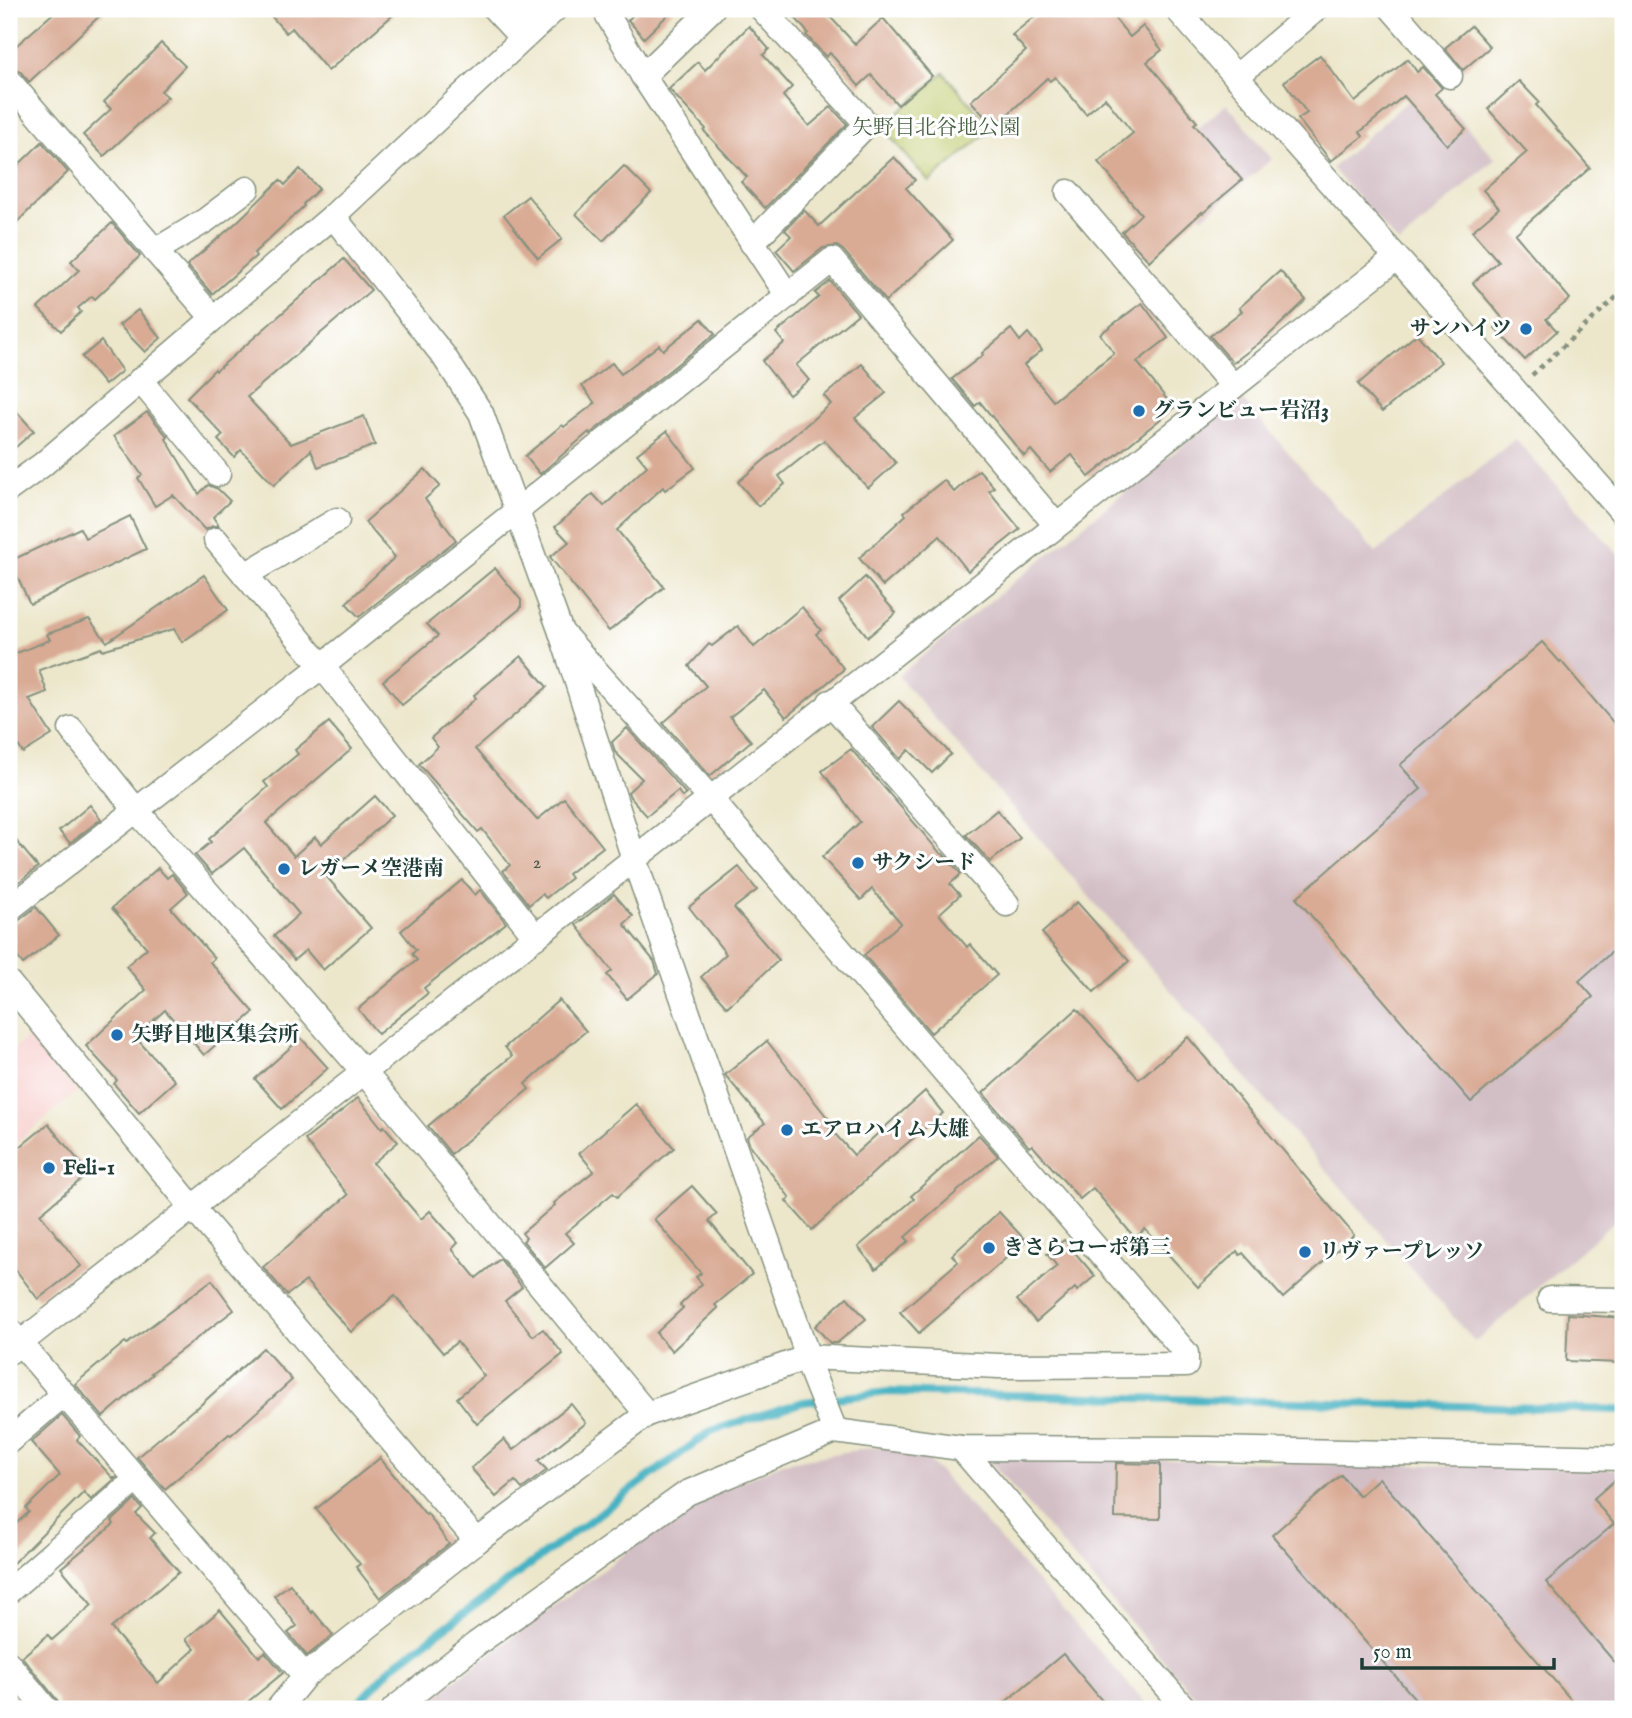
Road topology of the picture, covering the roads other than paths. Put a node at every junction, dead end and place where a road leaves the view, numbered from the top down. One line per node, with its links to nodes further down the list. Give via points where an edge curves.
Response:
1 (495, 9): 9 (street)
2 (555, 9): 9 (street)
3 (604, 9): 10 (street)
4 (712, 9): 10 (street)
5 (762, 9): 17 (street, via 867,124)
6 (1177, 9): 12 (street)
7 (1316, 9): 12 (street)
8 (1392, 9): 11 (street)
9 (522, 38): 16 (street)
10 (643, 76): 17 (street)
11 (1450, 76)
12 (1236, 77): 19 (street)
13 (9, 81): 18 (street)
14 (247, 189): 18 (street)
15 (1068, 192): 23 (street)
16 (333, 216): 21 (street); 26 (street, via 443,355 481,413)
17 (752, 243): 20 (street)
18 (155, 251): 21 (street)
19 (1395, 258): 23 (street); 27 (street)
20 (788, 296): 26 (street); 29 (street, via 832,260)
21 (213, 318): 22 (street)
22 (140, 380): 24 (street); 25 (street)
23 (1233, 386): 29 (street)
24 (218, 474)
25 (9, 489)
26 (516, 512): 32 (street); 33 (street)
27 (1623, 513)
28 (337, 520): 31 (street)
29 (1056, 525): 34 (street)
30 (216, 540): 31 (street)
31 (245, 575): 33 (street)
32 (561, 632): 36 (street); 38 (street)
33 (322, 666): 37 (street); 41 (street)
34 (830, 702): 36 (street); 39 (street)
35 (71, 729): 37 (street)
36 (709, 797): 38 (street); 48 (street, via 1185,1353 1186,1366)
37 (136, 810): 40 (street); 43 (street)
38 (634, 859): 41 (street); 48 (street)
39 (1007, 904)
40 (9, 909)
41 (536, 937): 43 (street)
42 (9, 983): 44 (street)
43 (364, 1072): 44 (street); 50 (street)
44 (193, 1208): 47 (street); 56 (street)
45 (1550, 1299): 46 (street)
46 (1623, 1300)
47 (13, 1342): 49 (street)
48 (810, 1365): 50 (street); 51 (street)
49 (64, 1394): 52 (street); 55 (street)
50 (647, 1414): 56 (street)
51 (835, 1431): 53 (street); 62 (street, via 687,1493 476,1644)
52 (9, 1441)
53 (961, 1448): 54 (street, via 1209,1448); 63 (street)
54 (1623, 1458)
55 (137, 1479): 57 (street); 59 (street)
56 (477, 1541): 59 (street)
57 (9, 1591)
58 (9, 1664): 60 (street)
59 (305, 1676): 61 (street)
60 (46, 1709)
61 (278, 1709)
62 (394, 1709)
63 (1185, 1709)

